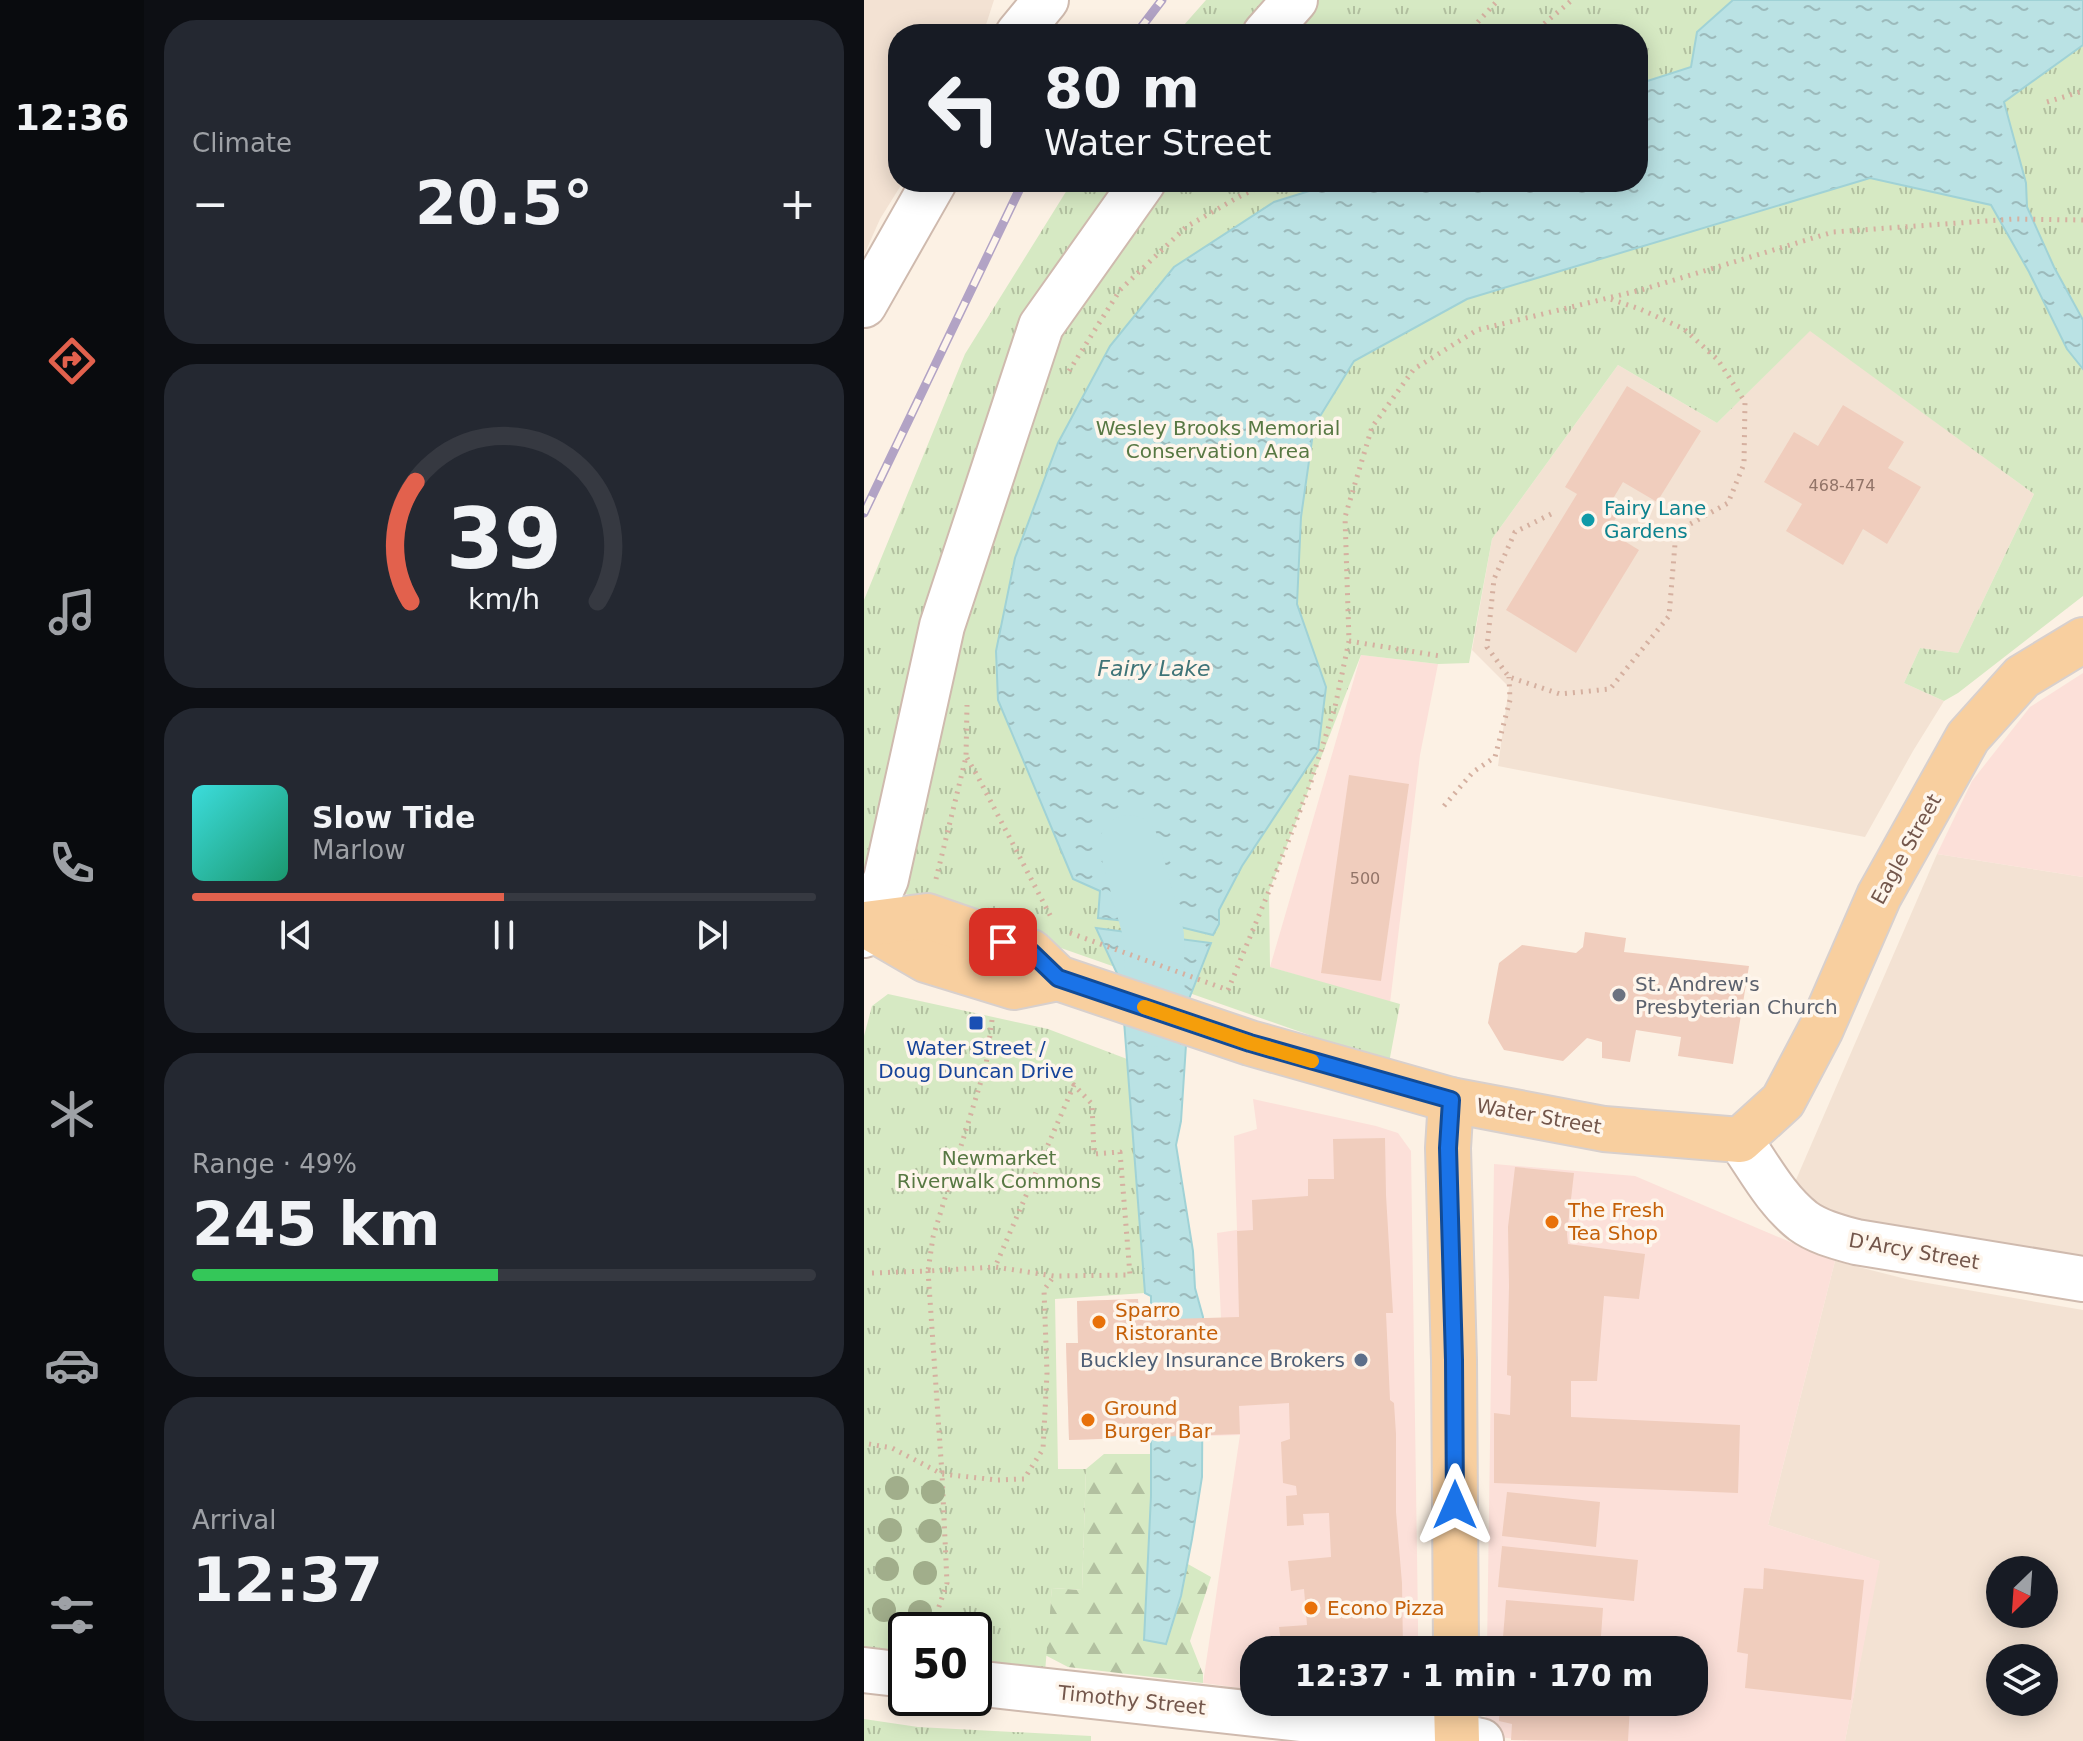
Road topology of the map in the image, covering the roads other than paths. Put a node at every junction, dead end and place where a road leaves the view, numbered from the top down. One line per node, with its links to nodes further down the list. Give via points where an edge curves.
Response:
1 (1295, 0): 2 (street)
2 (1274, 24)
3 (928, 192): 5 (street)
4 (1136, 192): 7 (street, via 1041,326 942,626 886,879)
5 (864, 305)
6 (2083, 640): 9 (main road, Eagle Street, via 2022,677 1968,737 1879,896 1783,1101)
7 (865, 928): 8 (main road, Water Street, via 927,916 1031,952 1058,978 1250,1043)
8 (1451, 1100): 9 (main road, Water Street, via 1604,1129); 11 (main road)
9 (1740, 1140): 10 (street, D'Arcy Street, via 1781,1200 1804,1222 1831,1235)
10 (2083, 1279)
11 (1456, 1636)
12 (864, 1670): 13 (street)
13 (888, 1673)
14 (992, 1686): 15 (street, Timothy Street)
15 (1227, 1726): 16 (street, Timothy Street)
16 (1462, 1730)

